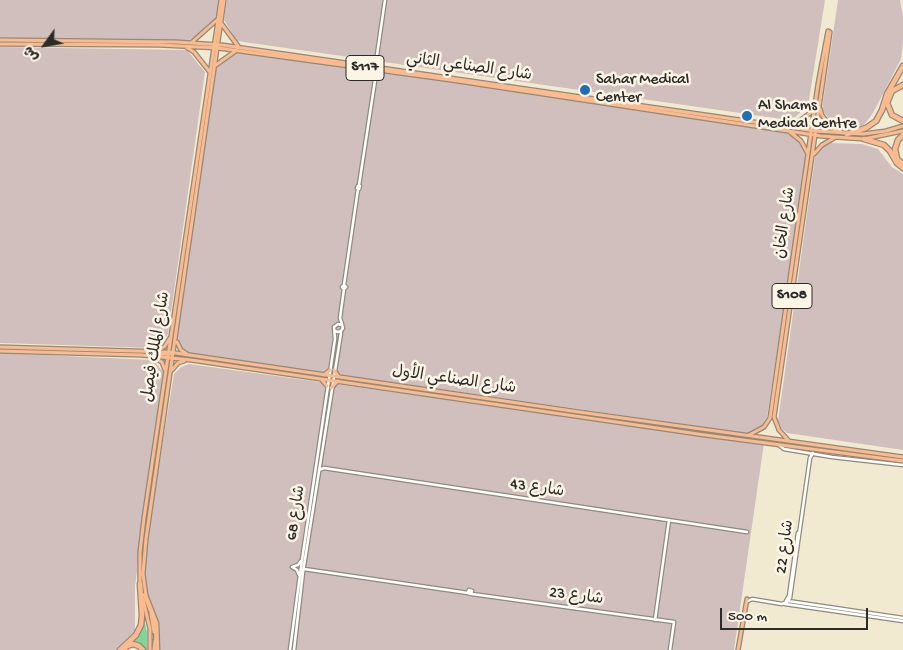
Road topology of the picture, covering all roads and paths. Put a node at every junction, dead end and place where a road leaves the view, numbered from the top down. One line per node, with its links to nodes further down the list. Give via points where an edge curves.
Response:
1 (223, 0): 3 (main road); 4 (main road)
2 (385, 0): 10 (street)
3 (218, 18): 6 (main road); 8 (main road)
4 (221, 23): 8 (main road); 9 (main road)
5 (0, 42): 6 (main road, شارع الصناعي الثاني / S117); 7 (main road, شارع الصناعي الثاني / S117)
6 (191, 43): 8 (main road, شارع الصناعي الثاني / S117)
7 (186, 46): 8 (main road, شارع الصناعي الثاني / S117); 15 (main road)
8 (216, 46): 9 (main road, شارع الصناعي الثاني / S117); 11 (main road, شارع الملك فيصل); 15 (main road, شارع الملك فيصل)
9 (238, 48): 11 (main road); 13 (main road, شارع الصناعي الثاني / S117)
10 (376, 62): 13 (street); 14 (street)
11 (215, 65): 37 (main road, شارع الملك فيصل)
12 (903, 66): 26 (highway, via 876,121)
13 (372, 68): 14 (main road, شارع الصناعي الثاني / S117); 16 (street)
14 (379, 68): 16 (street); 22 (main road, شارع الصناعي الثاني / S117); 23 (main road, شارع الصناعي الثاني / S117)
15 (210, 73): 36 (main road, شارع الملك فيصل)
16 (376, 74): 31 (street)
17 (903, 85): 20 (highway, via 892,91 888,103 892,115)
18 (820, 105): 19 (main road, شارع الخان / S108, via 828,32); 24 (main road, شارع الخان / S108); 26 (main road, via 828,125)
19 (815, 108): 22 (main road); 24 (main road, شارع الخان / S108)
20 (903, 121)
21 (903, 126): 26 (main road, شارع الصناعي الثاني / S117, via 876,133)
22 (791, 127): 24 (main road, شارع الصناعي الثاني / S117)
23 (788, 130): 24 (main road, شارع الصناعي الثاني / S117); 29 (main road, via 798,137)
24 (814, 132): 26 (main road, شارع الصناعي الثاني / S117); 27 (main road, شارع الصناعي الثاني / S117); 29 (main road, شارع الخان / S108)
25 (903, 133): 28 (main road, شارع الصناعي الثاني / S117); 30 (highway, via 895,148)
26 (846, 134)
27 (836, 137): 28 (main road, شارع الصناعي الثاني / S117); 29 (main road)
28 (864, 139): 30 (highway, via 884,145)
29 (810, 155): 51 (main road, شارع الخان / S108)
30 (903, 166)
31 (340, 318): 32 (street); 33 (street)
32 (336, 324): 33 (street); 34 (street)
33 (342, 325): 35 (street)
34 (335, 331): 35 (street); 44 (street)
35 (341, 332): 44 (street)
36 (172, 336): 39 (main road, via 166,346); 41 (main road, شارع الملك فيصل)
37 (176, 339): 41 (main road, شارع الملك فيصل); 43 (main road, via 181,350)
38 (0, 349): 39 (main road); 40 (main road)
39 (156, 351): 41 (main road)
40 (141, 355): 41 (main road); 42 (main road)
41 (171, 355): 42 (main road); 43 (main road); 45 (main road, شارع الملك فيصل); 46 (main road, شارع الملك فيصل)
42 (150, 356): 45 (main road, via 162,362)
43 (191, 358): 46 (main road, via 173,367); 47 (main road, شارع الصناعي الأول); 48 (main road, شارع الصناعي الأول)
44 (332, 370): 47 (main road); 47 (street, شارع 68); 49 (main road)
45 (166, 372): 59 (main road, شارع الملك فيصل)
46 (170, 375): 63 (main road, شارع الملك فيصل)
47 (329, 378): 48 (main road, شارع الصناعي الأول); 49 (main road, شارع الصناعي الأول); 50 (street, شارع 68)
48 (321, 379): 50 (main road)
49 (339, 379): 50 (main road); 52 (main road, شارع الصناعي الأول); 57 (main road, شارع الصناعي الأول)
50 (329, 387): 64 (street, شارع 68); 69 (street, شارع 68)
51 (772, 418): 52 (main road, via 760,430); 53 (main road, via 781,434)
52 (746, 436): 53 (main road, شارع الصناعي الأول)
53 (791, 442): 55 (main road, شارع الصناعي الأول)
54 (839, 446): 55 (main road)
55 (834, 448): 58 (main road, شارع الصناعي الأول)
56 (858, 448): 58 (main road)
57 (809, 452): 61 (main road, شارع الصناعي الأول); 62 (street); 76 (street, شارع 22)
58 (864, 452): 60 (main road, شارع الصناعي الأول)
59 (154, 455): 63 (main road); 73 (main road, شارع الملك فيصل, via 140,552)
60 (902, 455)
61 (903, 462): 62 (main road)
62 (897, 464)
63 (157, 465): 74 (main road, شارع الملك فيصل, via 144,555)
64 (320, 465): 65 (street, شارع 43); 66 (street, شارع 68)
65 (324, 468): 66 (street); 67 (street, شارع 43)
66 (319, 470): 69 (street, شارع 68)
67 (669, 520): 68 (street, شارع 43); 80 (street)
68 (747, 532)
69 (303, 560): 70 (street, شارع 68); 71 (street); 72 (street, شارع 68); 72 (street, via 292,567)
70 (304, 568): 71 (street, شارع 23); 72 (street, شارع 68)
71 (310, 569): 72 (street); 80 (street, شارع 23)
72 (301, 577): 78 (street, شارع 68); 81 (street, شارع 68)
73 (140, 584): 82 (highway, via 141,625); 85 (main road, شارع الملك فيصل, via 150,629)
74 (146, 595): 86 (highway, via 156,623)
75 (747, 601): 76 (street); 77 (street); 89 (main road)
76 (787, 601): 77 (street); 79 (street)
77 (781, 604): 79 (street)
78 (295, 608): 81 (street); 87 (street, شارع 68)
79 (903, 619)
80 (655, 620): 88 (street, شارع 23, via 674,622)
81 (295, 642): 87 (street, شارع 68)
82 (120, 650)
83 (124, 650): 84 (highway, via 133,644)
84 (143, 650)
85 (150, 650)
86 (155, 650)
87 (292, 650)
88 (670, 650)
89 (739, 650)

